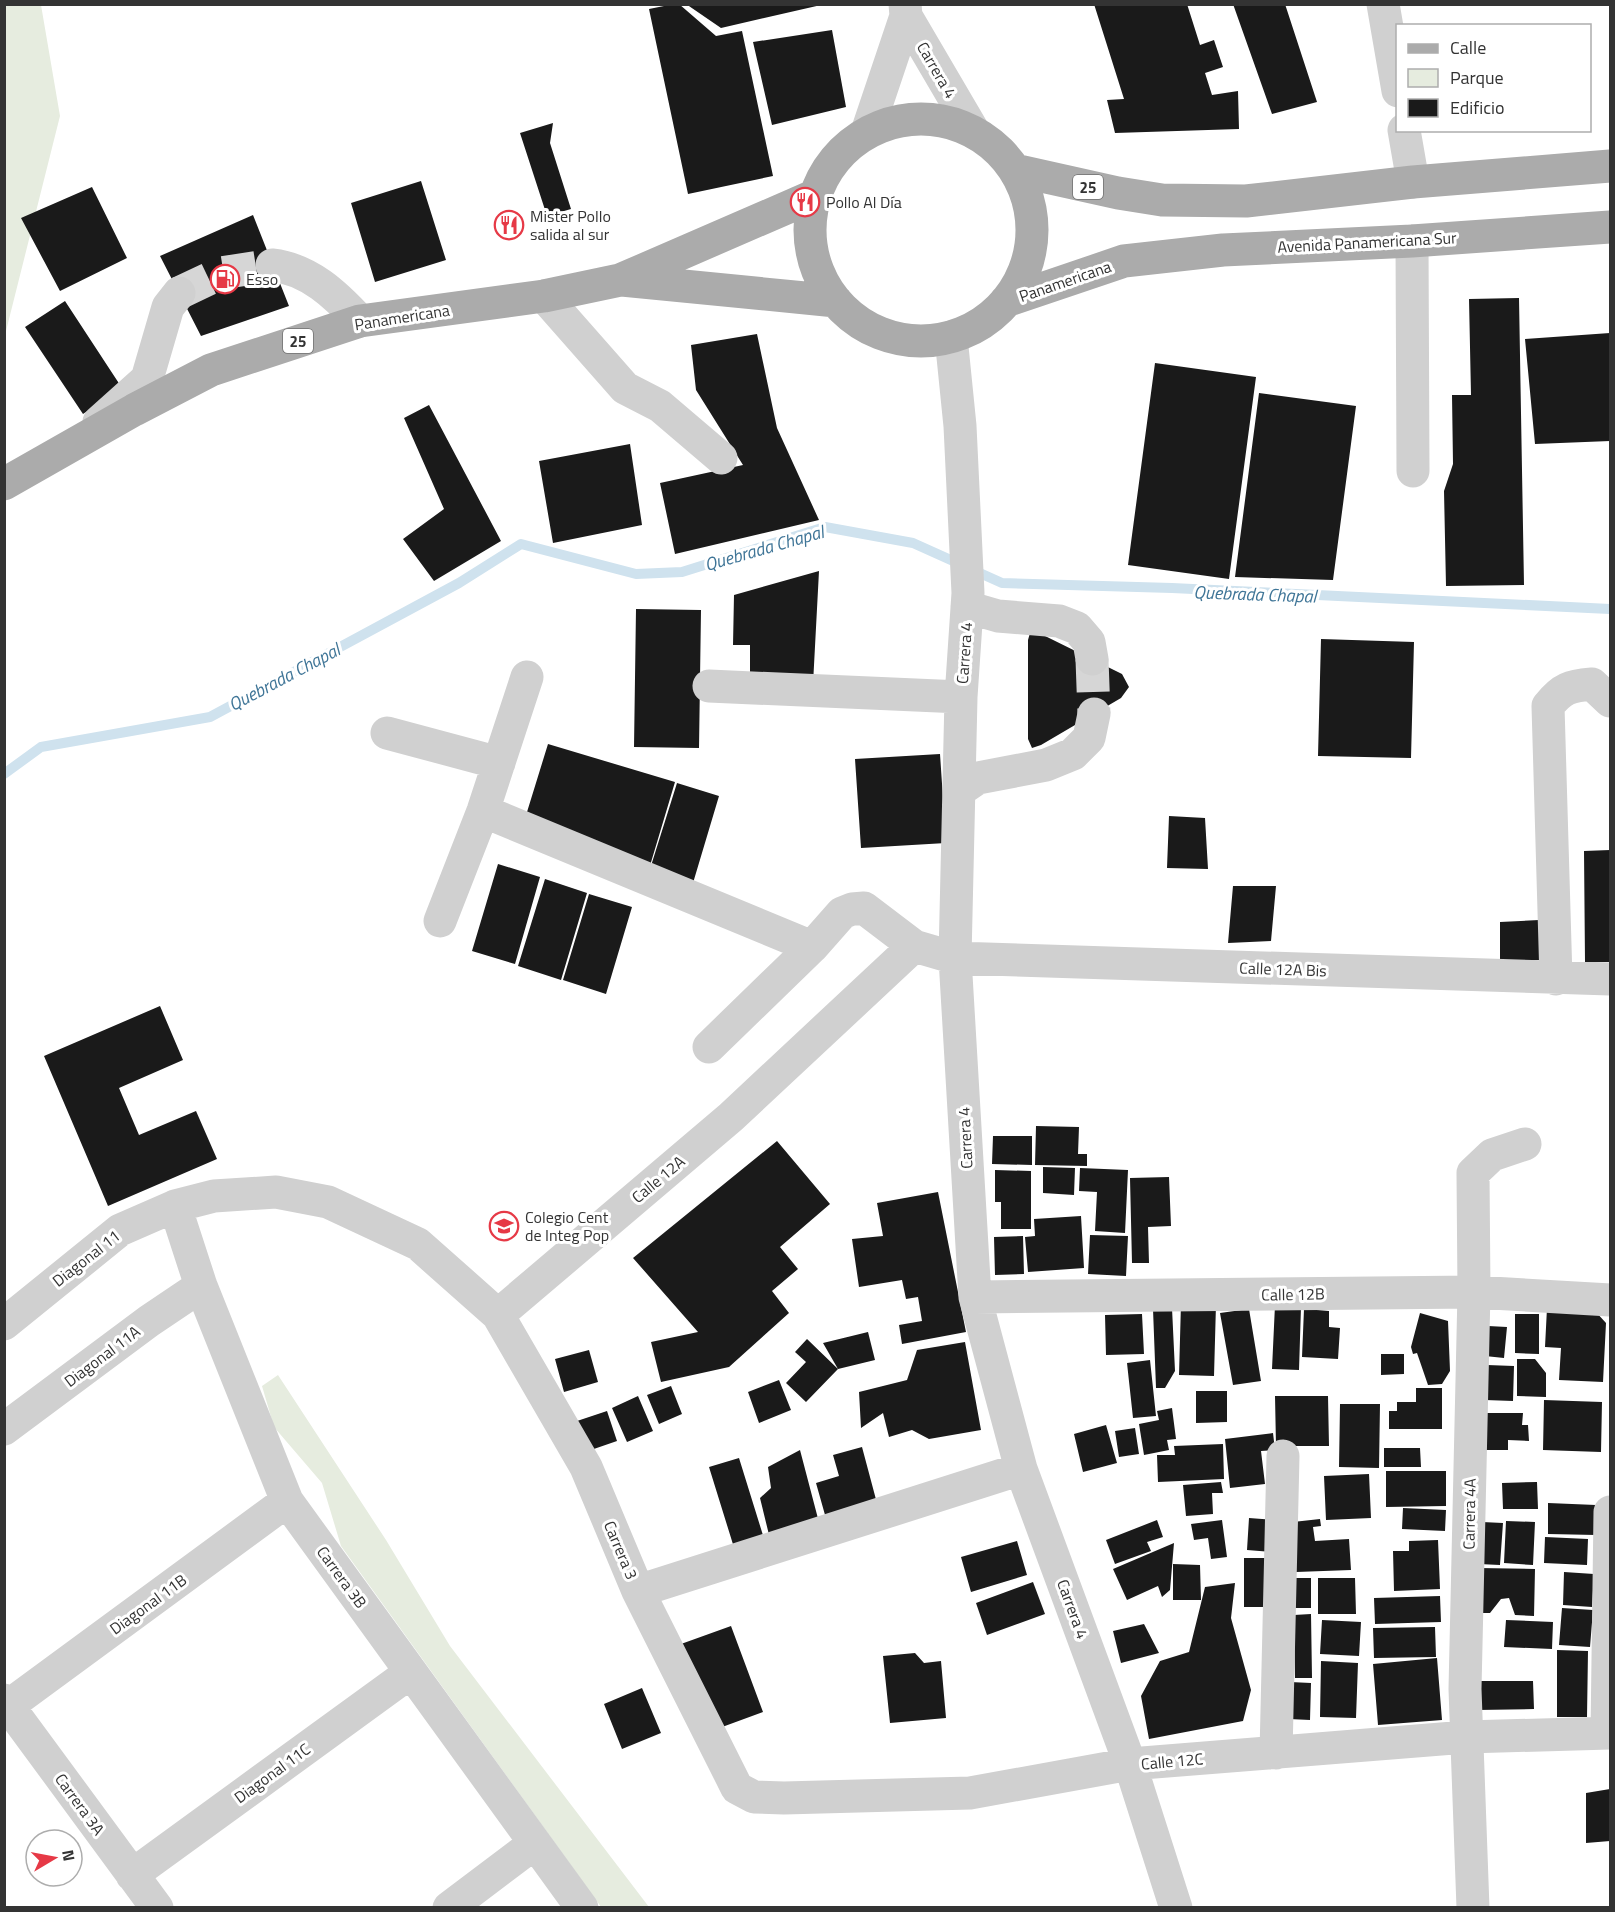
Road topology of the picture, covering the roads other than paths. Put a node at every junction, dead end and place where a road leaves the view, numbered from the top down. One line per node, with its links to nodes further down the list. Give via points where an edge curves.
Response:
1 (1383, 4): 3 (street)
2 (905, 10): 4 (street); 5 (street, Carrera 4)
3 (1396, 79)
4 (867, 132): 5 (main road, via 893,122 921,118 948,122); 10 (main road, via 845,148 827,170)
5 (974, 132): 8 (main road, via 997,149)
6 (1404, 132): 9 (street)
7 (1611, 166): 9 (main road)
8 (1015, 170): 9 (main road, 25, via 1162,200 1246,201); 19 (main road, via 1026,195 1030,250 1021,277)
9 (1413, 182)
10 (816, 195): 15 (main road, Panamericana / 25); 18 (main road, via 810,223 812,250 821,277)
11 (1611, 227): 12 (main road, Avenida Panamericana Sur)
12 (1412, 240): 13 (main road, Avenida Panamericana Sur, via 1222,250); 24 (street)
13 (1124, 261): 19 (main road, Panamericana)
14 (272, 265): 20 (street, via 290,267 309,277 340,299)
15 (620, 280): 17 (main road, Panamericana / 25); 18 (main road)
16 (179, 293): 22 (street, via 168,307 147,379)
17 (544, 296): 20 (main road, Panamericana / 25); 23 (street, via 625,388 660,406)
18 (836, 301): 21 (main road, via 856,320 881,333 908,340)
19 (1006, 301): 21 (main road, via 986,320)
20 (360, 321): 22 (main road, Panamericana / 25, via 211,370)
21 (951, 337): 26 (street, Carrera 4, via 960,426)
22 (78, 442): 25 (main road, Panamericana / 25)
23 (721, 458)
24 (1413, 471)
25 (4, 484)
26 (968, 600): 27 (street, via 998,616 1059,621 1077,628 1089,642); 30 (street, Carrera 4)
27 (1092, 659)
28 (527, 677): 34 (street)
29 (708, 686): 30 (street)
30 (961, 697): 35 (street, Carrera 4)
31 (1611, 701): 41 (street, via 1592,684 1576,685 1559,691 1548,706)
32 (1094, 714): 35 (street, via 1089,738 1073,754 1046,765 978,778)
33 (387, 733): 34 (street)
34 (499, 763): 36 (street)
35 (959, 791): 40 (street, Carrera 4)
36 (483, 811): 37 (street); 38 (street)
37 (440, 921)
38 (812, 946): 39 (street, via 842,913 864,908); 43 (street)
39 (914, 946): 40 (street); 50 (street, Calle 12A, via 731,1117)
40 (955, 958): 41 (street, Calle 12A Bis); 48 (street, Carrera 4)
41 (1556, 979): 42 (street, Calle 12A Bis)
42 (1611, 979)
43 (709, 1047)
44 (1525, 1144): 47 (street, Carrera 4A, via 1492,1155 1473,1173)
45 (175, 1206): 46 (street, Carrera 3B); 50 (street, Diagonal 11, via 214,1196 276,1192 328,1202 418,1244); 51 (street, Diagonal 11, via 120,1230)
46 (201, 1286): 52 (street, Diagonal 11A); 55 (street, Carrera 3B)
47 (1474, 1292): 48 (street, Calle 12B); 49 (street, Calle 12B); 61 (street, Carrera 4A)
48 (975, 1298): 54 (street, Carrera 4)
49 (1611, 1300)
50 (498, 1316): 57 (street, Carrera 3, via 586,1467)
51 (4, 1324)
52 (4, 1429)
53 (1283, 1456): 62 (street)
54 (1022, 1469): 57 (street); 63 (street, Carrera 4)
55 (287, 1501): 58 (street, Carrera 3B); 59 (street, Diagonal 11B)
56 (1611, 1512): 60 (street)
57 (638, 1591): 64 (street, Carrera 3)
58 (411, 1672): 65 (street, Carrera 3B); 66 (street, Diagonal 11C)
59 (6, 1703): 66 (street, Carrera 3A)
60 (1609, 1732): 61 (street, Calle 12C)
61 (1466, 1737): 62 (street, Calle 12C); 71 (street, Carrera 4A)
62 (1276, 1753): 63 (street, Calle 12C)
63 (1130, 1764): 64 (street, Calle 12C, via 970,1793 784,1798 754,1797); 70 (street, Carrera 4)
64 (737, 1788)
65 (535, 1843): 68 (street); 69 (street, Carrera 3B)
66 (132, 1875): 67 (street, Carrera 3A)
67 (157, 1908)
68 (448, 1908)
69 (582, 1908)
70 (1176, 1908)
71 (1473, 1908)

